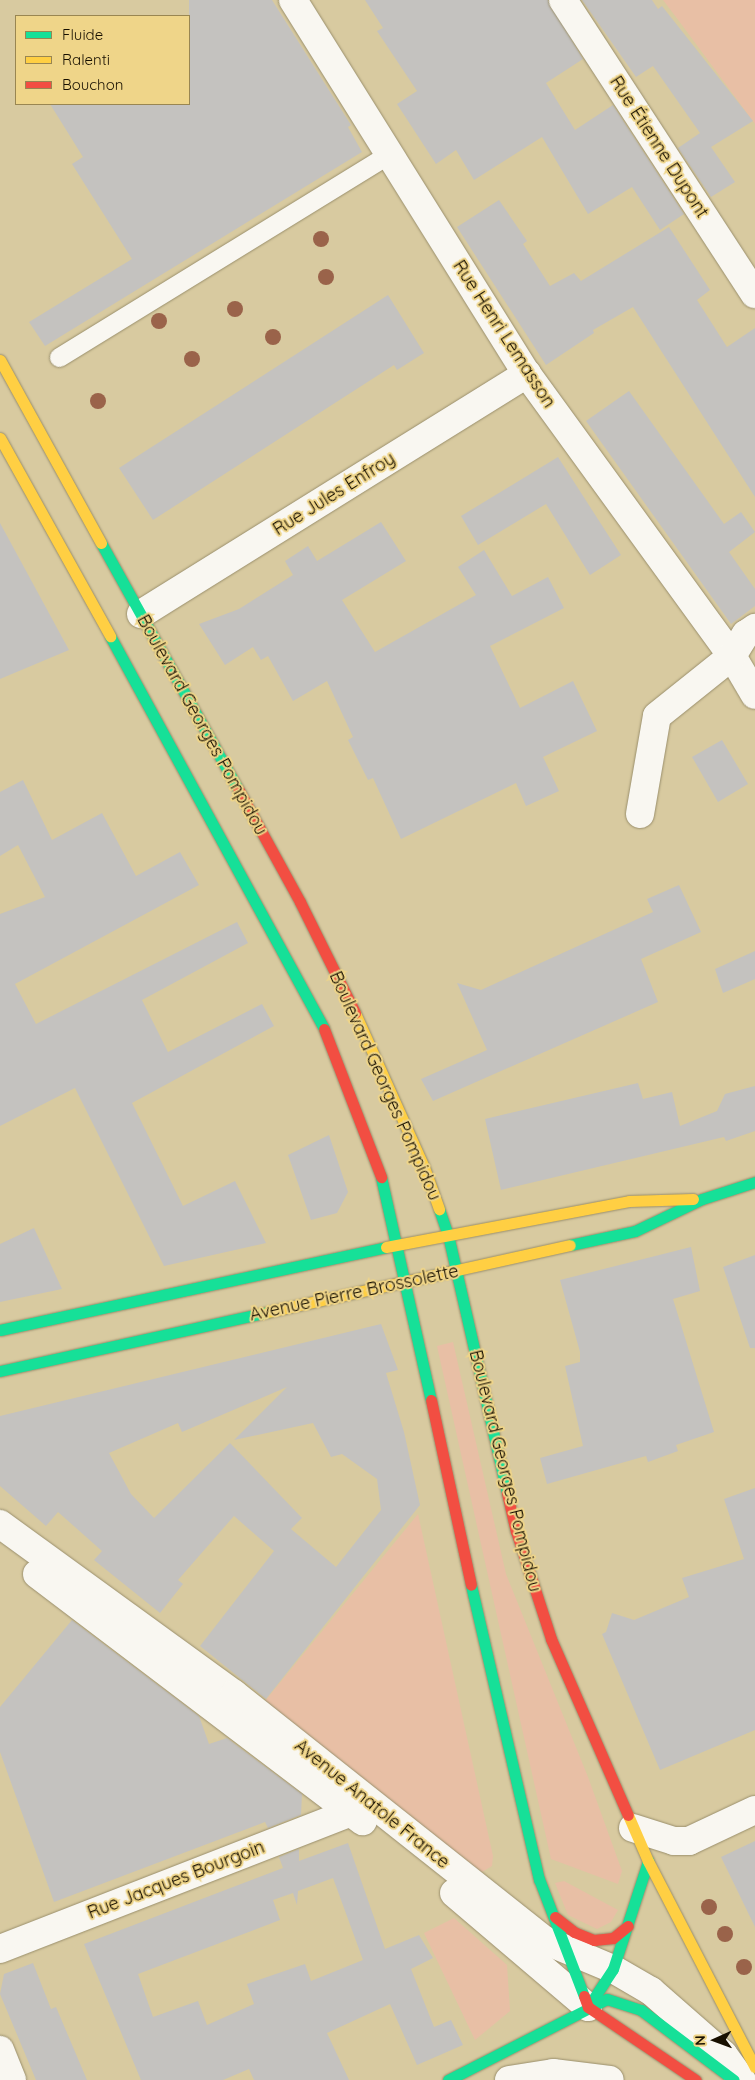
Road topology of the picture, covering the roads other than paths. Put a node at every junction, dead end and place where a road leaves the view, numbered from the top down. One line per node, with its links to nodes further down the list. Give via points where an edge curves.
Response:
1 (293, 0): 3 (street, Rue Henri Lemasson)
2 (563, 0): 4 (street, Rue Étienne Dupont)
3 (390, 154): 5 (lane); 7 (street, Rue Henri Lemasson)
4 (755, 294)
5 (59, 357)
6 (0, 360): 9 (main road, Boulevard Georges Pompidou)
7 (527, 374): 9 (street, Rue Jules Enfroy); 11 (street, Rue Henri Lemasson)
8 (0, 438): 17 (main road, Boulevard Georges Pompidou, via 322,1027 383,1182)
9 (141, 614): 16 (main road, Boulevard Georges Pompidou, via 338,976 424,1167)
10 (755, 628): 11 (street, via 746,634)
11 (732, 656): 12 (street, Rue Henri Lemasson); 13 (street, via 657,716)
12 (755, 695)
13 (640, 814)
14 (755, 1182): 15 (main road, Avenue Pierre Brossolette)
15 (702, 1199): 16 (main road, Avenue Pierre Brossolette, via 629,1201); 18 (main road, Avenue Pierre Brossolette, via 635,1232)
16 (448, 1235): 17 (main road, Avenue Pierre Brossolette); 18 (main road, Boulevard Georges Pompidou)
17 (397, 1245): 19 (main road, Boulevard Georges Pompidou); 20 (main road, Avenue Pierre Brossolette)
18 (456, 1271): 19 (main road, Avenue Pierre Brossolette); 26 (main road, Boulevard Georges Pompidou, via 531,1584 551,1639)
19 (405, 1282): 21 (main road, Avenue Pierre Brossolette); 28 (main road, Boulevard Georges Pompidou, via 539,1878)
20 (0, 1330)
21 (0, 1371)
22 (0, 1524): 31 (street, Avenue Anatole France, via 234,1694 544,1940)
23 (0, 1546): 25 (street, Avenue Anatole France)
24 (755, 1810): 26 (street, via 689,1841)
25 (352, 1812): 30 (street, Rue Jacques Bourgoin); 33 (street, Avenue Anatole France, via 465,1902)
26 (633, 1828): 27 (main road, Boulevard Georges Pompidou)
27 (648, 1861): 29 (main road); 35 (main road, Boulevard Georges Pompidou)
28 (555, 1917): 29 (main road, Boulevard Georges Pompidou, via 574,1932 594,1940 614,1938); 31 (main road, Boulevard Georges Pompidou)
29 (628, 1926): 32 (main road)
30 (0, 1948)
31 (569, 1950): 32 (street, Avenue Anatole France); 33 (main road, Boulevard Georges Pompidou)
32 (613, 1969): 33 (main road); 42 (street, Avenue Anatole France, via 651,1991 723,2054)
33 (588, 2007): 37 (main road); 40 (main road, Avenue Anatole France); 41 (main road, via 607,1999 641,2010)
34 (0, 2050): 36 (street)
35 (755, 2067)
36 (12, 2080)
37 (448, 2080)
38 (509, 2080): 39 (street, via 553,2073)
39 (610, 2080)
40 (696, 2080)
41 (734, 2080)
42 (742, 2080)

